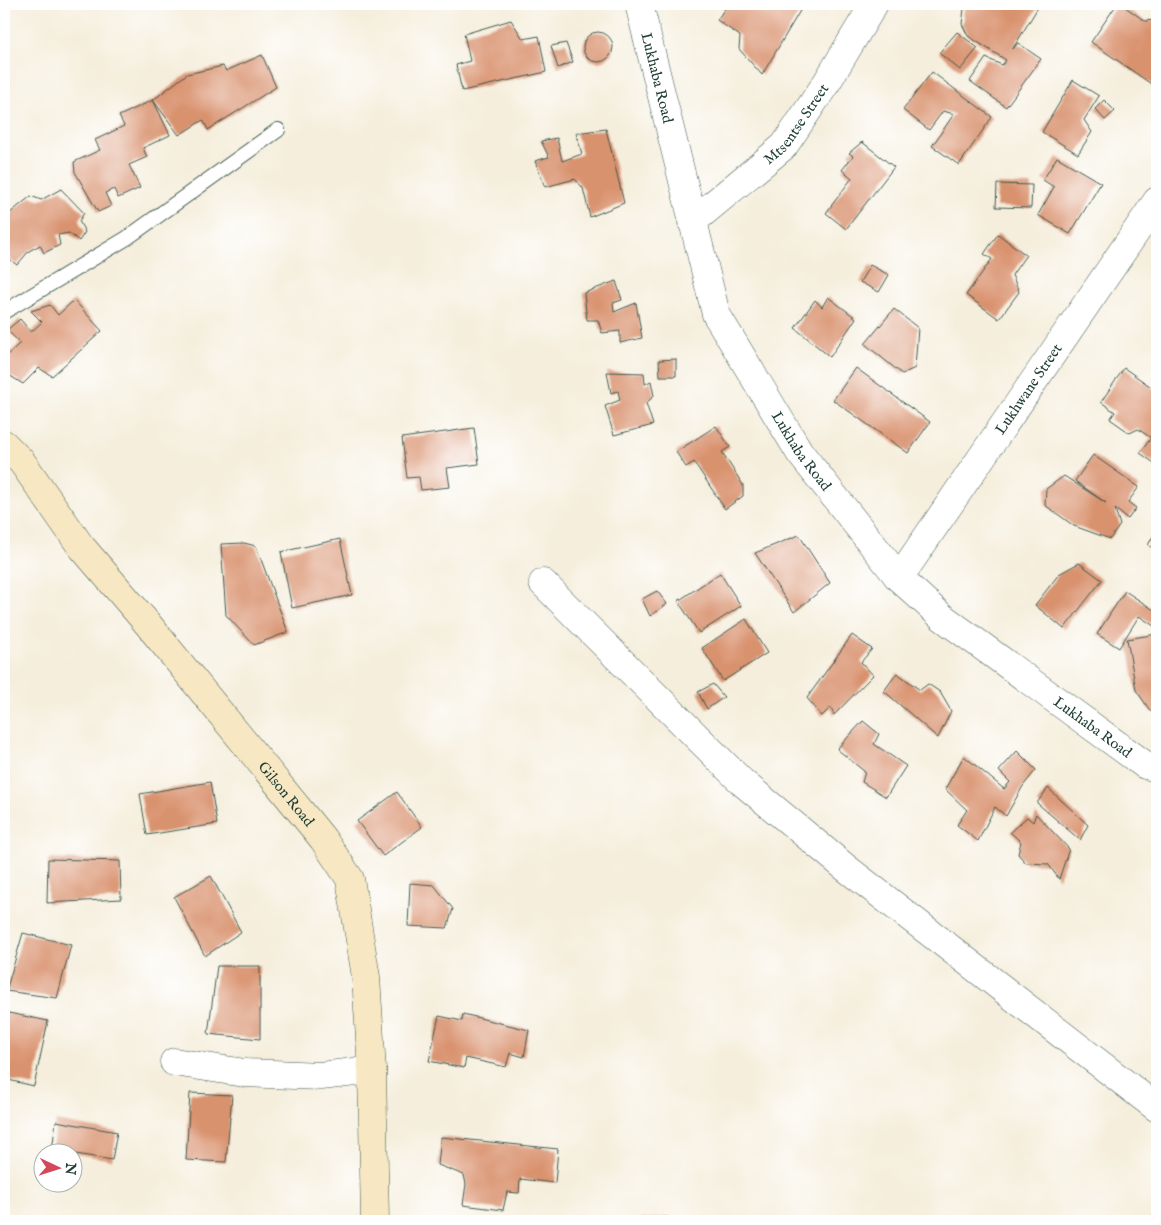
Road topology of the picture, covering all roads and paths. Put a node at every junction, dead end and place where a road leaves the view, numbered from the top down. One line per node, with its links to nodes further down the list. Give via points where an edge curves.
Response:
1 (639, 4): 5 (street, Lukhaba Road)
2 (874, 4): 5 (street, Mtsentse Street, via 784,146)
3 (278, 130): 6 (lane, via 128,238)
4 (1157, 201): 8 (street, Lukhwane Street)
5 (692, 222): 8 (street, Lukhaba Road, via 716,314 800,453)
6 (4, 312)
7 (4, 444): 12 (street, Gilson Road, via 22,462 80,546 323,838 350,879 366,977)
8 (899, 578): 10 (street, Lukhaba Road, via 949,622 1145,765)
9 (543, 583): 13 (street, via 742,782 846,868)
10 (1157, 768)
11 (174, 1062): 12 (street, via 245,1073 321,1076)
12 (372, 1070): 14 (street, Gilson Road)
13 (1157, 1108)
14 (375, 1221)

